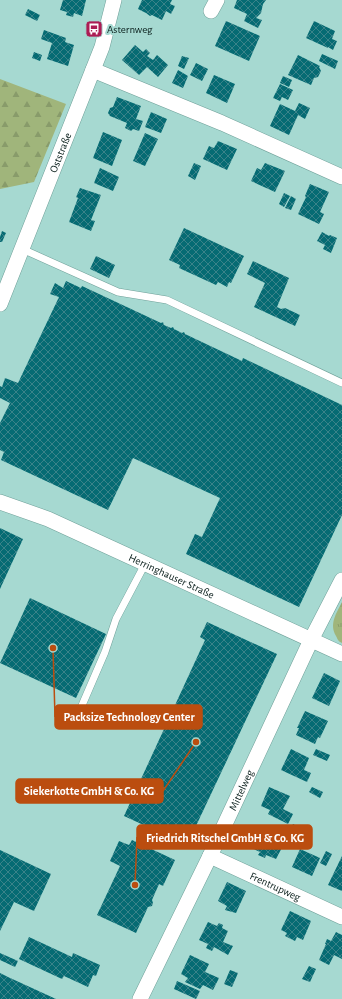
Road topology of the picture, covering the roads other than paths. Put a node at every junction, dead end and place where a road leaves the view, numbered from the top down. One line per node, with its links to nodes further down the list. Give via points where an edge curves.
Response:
1 (114, 0): 2 (street, Oststraße)
2 (94, 70): 3 (street, via 222,123); 4 (street, Oststraße)
3 (342, 178)
4 (22, 249): 5 (street, Oststraße); 6 (lane, via 118,292 167,300)
5 (0, 304)
6 (342, 383)
7 (0, 502): 8 (street, Herringhauser Straße, via 48,519)
8 (145, 564): 10 (street, Herringhauser Straße); 12 (lane, via 116,619)
9 (342, 580): 10 (street, Mittelweg)
10 (311, 640): 11 (street, Herringhauser Straße); 13 (street, Mittelweg)
11 (342, 654)
12 (80, 710)
13 (210, 856): 14 (street, Frentrupweg); 15 (street, Mittelweg)
14 (342, 917)
15 (140, 999)

